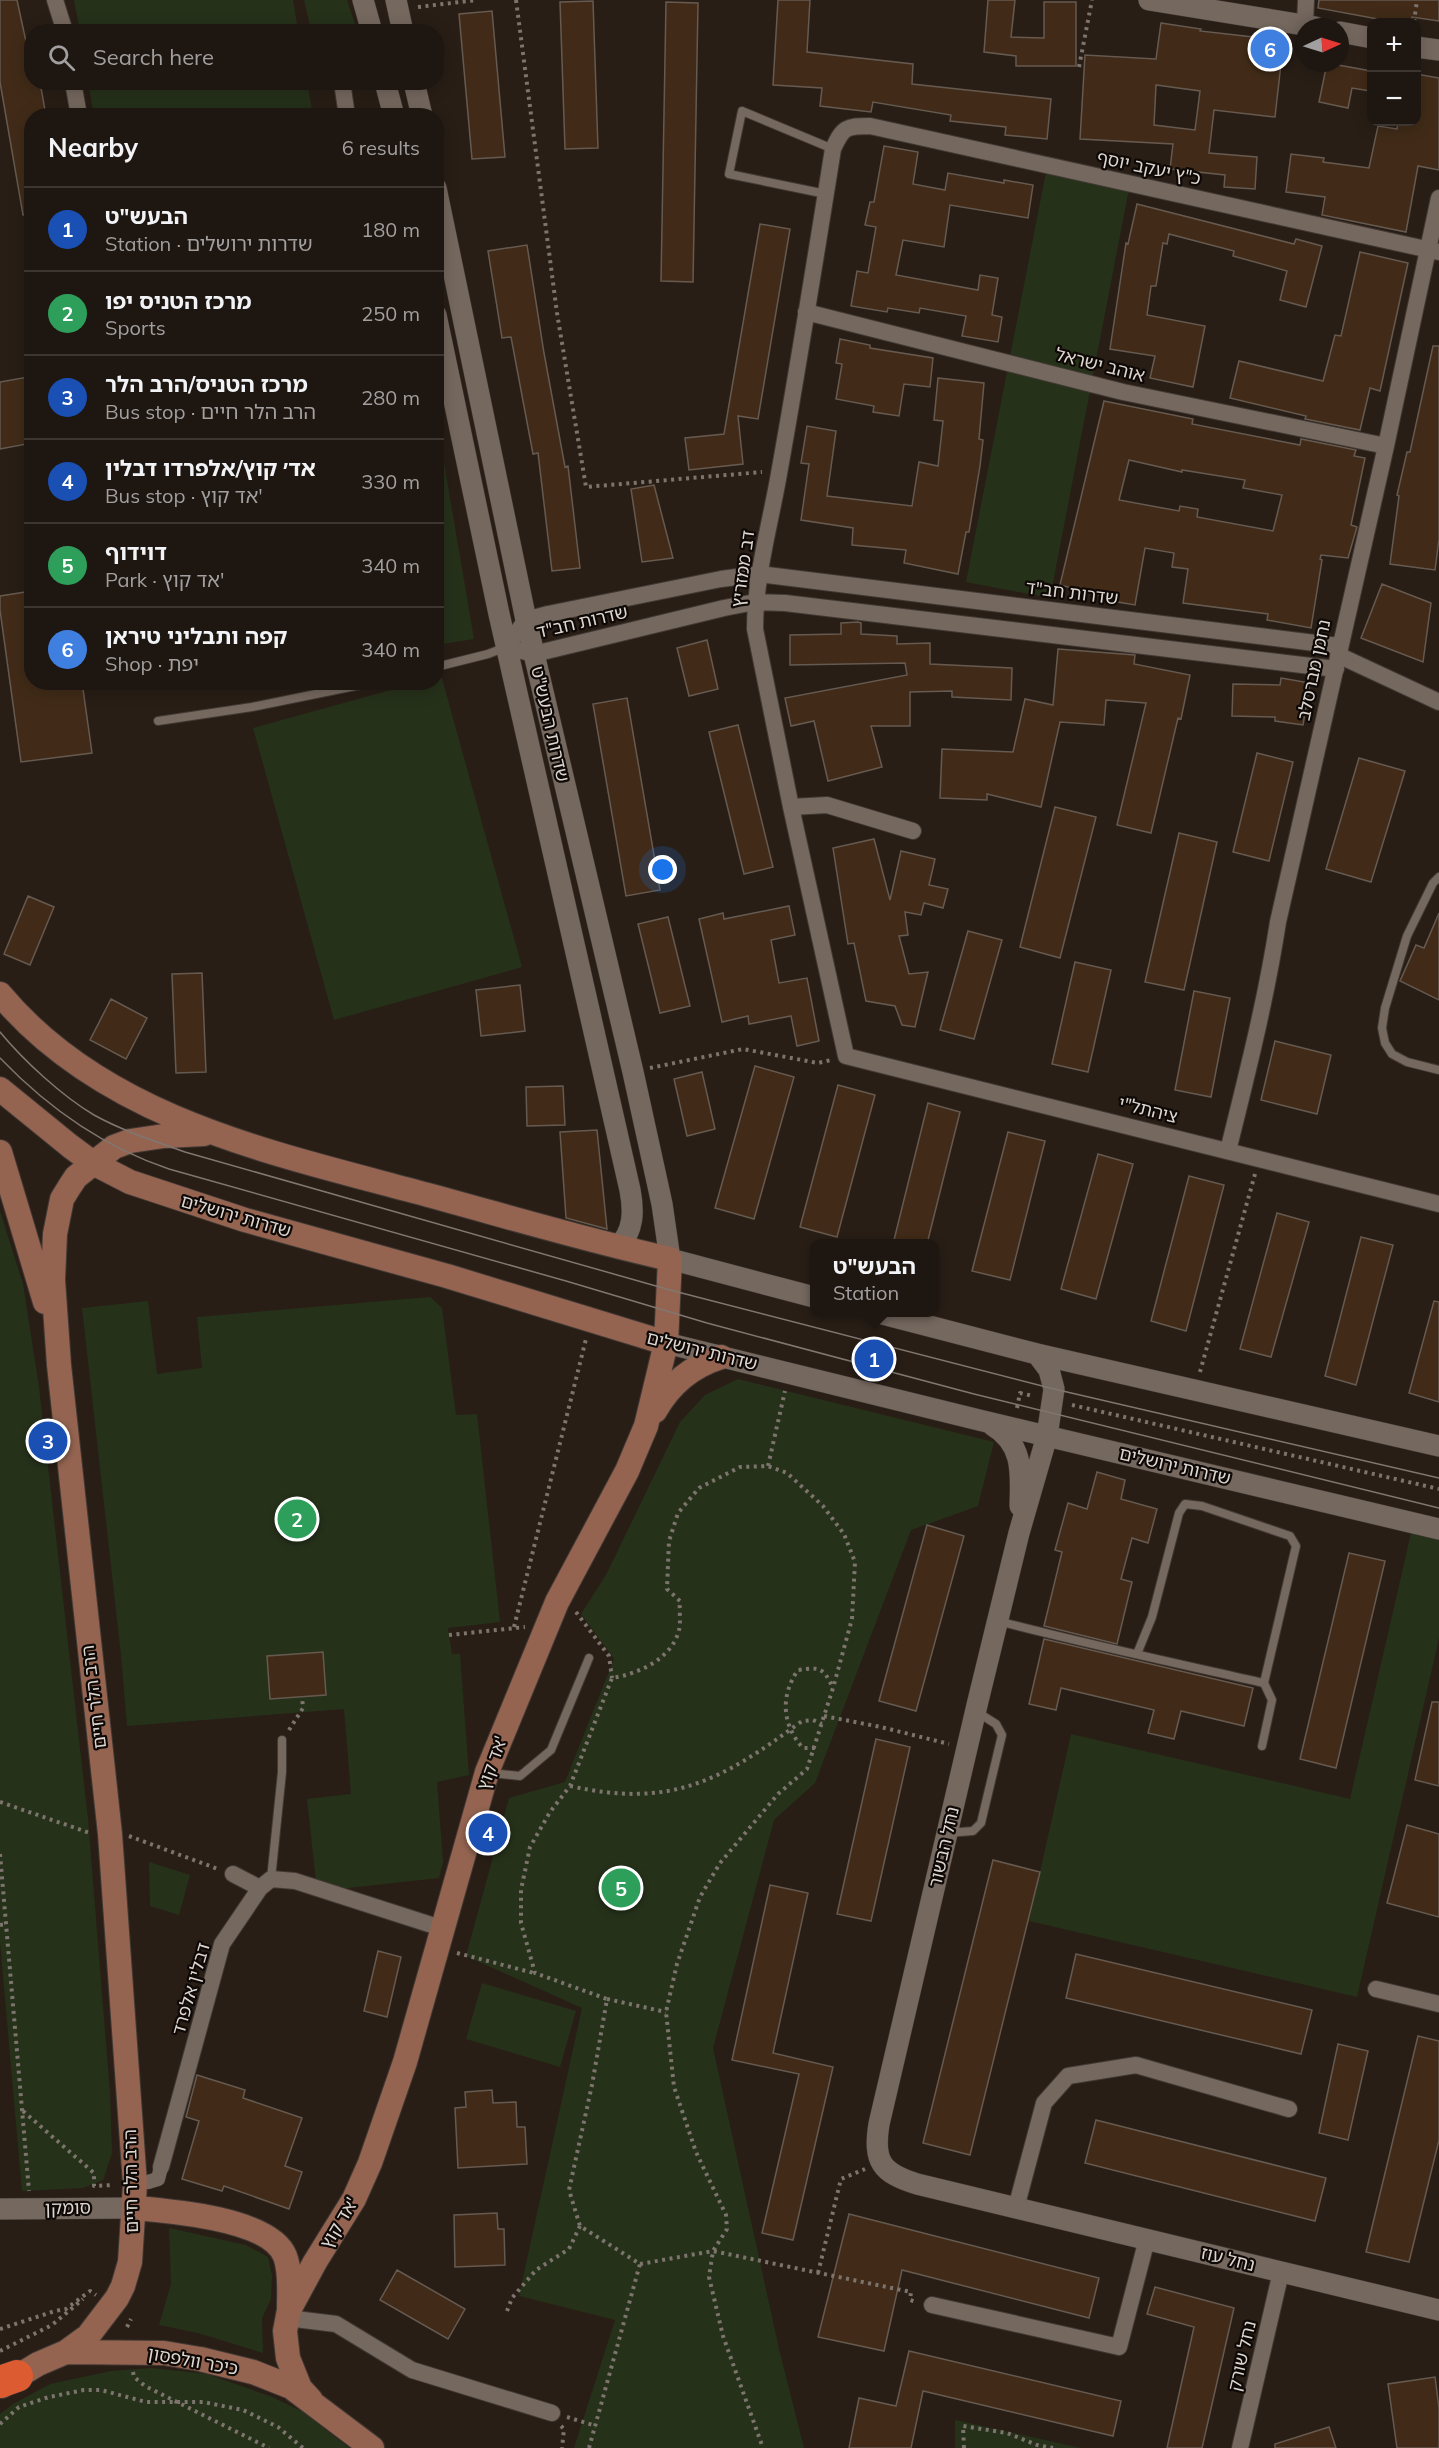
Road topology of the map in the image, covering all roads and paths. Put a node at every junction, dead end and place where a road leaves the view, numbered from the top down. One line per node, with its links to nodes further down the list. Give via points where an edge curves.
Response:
1 (55, 0): 14 (street)
2 (363, 0): 15 (street)
3 (477, 0): 10 (path)
4 (516, 0): 39 (path, via 557,313 586,487)
5 (1092, 0): 21 (path)
6 (1149, 0): 9 (street)
7 (1306, 0): 11 (street)
8 (1417, 0): 12 (path)
9 (1195, 4): 13 (street)
10 (398, 5): 16 (street)
11 (1309, 18)
12 (1415, 18)
13 (1295, 23)
14 (62, 24)
15 (370, 24)
16 (402, 24)
17 (1349, 34): 18 (street)
18 (1367, 37)
19 (1421, 48): 20 (street)
20 (1439, 50)
21 (1080, 68)
22 (74, 90): 26 (street)
23 (343, 90): 27 (street)
24 (387, 90): 28 (street)
25 (416, 90): 29 (street)
26 (78, 108)
27 (346, 108)
28 (392, 108)
29 (420, 108)
30 (850, 126): 31 (street, דב ממזריץ, via 840,133); 35 (street, כ"ץ יעקב יוסף, via 870,126)
31 (833, 149): 32 (street, דב ממזריץ); 32 (lane, via 742,111 729,174)
32 (826, 194): 36 (street, דב ממזריץ)
33 (1439, 198): 35 (street, נחמן מברסלב)
34 (444, 226): 42 (street, שדרות הבעש"ט)
35 (1434, 251): 38 (street, נחמן מברסלב)
36 (806, 312): 38 (street, אוהב ישראל, via 1124,392); 39 (street, דב ממזריץ)
37 (444, 353): 43 (street, שדרות הבעש"ט)
38 (1386, 446): 45 (street, נחמן מברסלב)
39 (780, 470): 40 (street, דב ממזריץ)
40 (759, 574): 41 (street, דב ממזריץ); 42 (street, שדרות חב"ד); 45 (street, שדרות חב"ד)
41 (755, 602): 44 (street, שדרות חב"ד); 45 (street, שדרות חב"ד); 50 (street, דב ממזריץ, via 755,629)
42 (526, 620): 43 (street, שדרות חב"ד); 44 (street, שדרות הבעש"ט)
43 (506, 647): 44 (street, שדרות חב"ד); 46 (lane); 64 (street, שדרות הבעש"ט, via 630,1190 630,1231)
44 (534, 654): 56 (street, שדרות הבעש"ט)
45 (1338, 657): 48 (street, שדרות חב"ד); 59 (street, נחמן מברסלב, via 1278,922 1258,1032)
46 (444, 665)
47 (336, 690): 49 (lane)
48 (1439, 702)
49 (158, 721)
50 (791, 807): 51 (street, via 827,805); 54 (street, דב ממזריץ)
51 (913, 831)
52 (1439, 877): 55 (lane, via 1407,936 1382,1028 1392,1054)
53 (0, 994): 58 (main road, via 46,1041 113,1089)
54 (846, 1056): 56 (path, via 818,1063 743,1049); 59 (street, ציהתל"י)
55 (1439, 1070)
56 (633, 1072): 65 (street, שדרות הבעש"ט)
57 (0, 1089): 62 (main road, שדרות ירושלים)
58 (219, 1134): 62 (main road, הרב הלר חיים, via 180,1134 130,1141 114,1147); 64 (main road)
59 (1228, 1150): 61 (street, ציהתל"י)
60 (0, 1152): 72 (main road, via 41,1286)
61 (1259, 1159): 63 (street, ציהתל"י); 74 (path)
62 (93, 1163): 68 (main road, שדרות ירושלים, via 182,1201 459,1279); 72 (main road, הרב הלר חיים, via 76,1177 58,1215 53,1280)
63 (1439, 1204)
64 (618, 1248): 65 (main road)
65 (670, 1259): 66 (street); 69 (main road, אד קוץ')
66 (810, 1296)
67 (894, 1317): 70 (street)
68 (592, 1322): 69 (main road, שדרות ירושלים); 86 (path)
69 (666, 1343): 71 (street, שדרות ירושלים); 77 (main road, אד קוץ')
70 (1037, 1354): 74 (street); 75 (street, נחל הבשור, via 1049,1370)
71 (721, 1357): 73 (street, שדרות ירושלים); 77 (main road, via 703,1363 679,1380)
72 (59, 1365): 127 (main road, הרב הלר חיים, via 110,1834)
73 (790, 1373): 76 (street, שדרות ירושלים); 80 (path)
74 (1195, 1390): 79 (street)
75 (1053, 1401): 78 (street, נחל הבשור); 81 (path)
76 (979, 1420): 78 (street, שדרות ירושלים); 83 (street, נחל הבשור, via 1006,1434 1017,1454)
77 (646, 1426): 84 (main road, אד קוץ', via 627,1471)
78 (1047, 1436): 82 (street, שדרות ירושלים); 83 (street, נחל הבשור)
79 (1439, 1446)
80 (768, 1466): 91 (path, via 740,1467 699,1488 678,1513 669,1541 667,1589 680,1601 679,1631 653,1664 632,1675); 93 (path, via 787,1473 823,1506 844,1534 855,1562 852,1619)
81 (1439, 1489)
82 (1439, 1529)
83 (1019, 1533): 85 (street, נחל הבשור)
84 (557, 1602): 87 (main road, אד קוץ'); 91 (path, via 579,1614 609,1656)
85 (998, 1621): 89 (lane); 95 (street, נחל הבשור)
86 (514, 1627): 87 (path); 88 (path)
87 (547, 1627): 103 (main road, אד קוץ')
88 (449, 1635)
89 (1137, 1654): 92 (lane); 92 (lane, via 1152,1617 1179,1512 1191,1503 1295,1541)
90 (589, 1658): 103 (lane, via 551,1750 520,1776)
91 (612, 1678): 104 (path)
92 (1264, 1683): 100 (lane, via 1272,1700)
93 (833, 1688): 96 (path); 98 (path, via 826,1673 816,1667 798,1670 785,1697 785,1716)
94 (302, 1697): 99 (path, via 303,1708)
95 (975, 1711): 102 (street, נחל הבשור); 106 (lane, via 996,1724 1002,1735 978,1828)
96 (824, 1716): 97 (path); 102 (path)
97 (822, 1724): 98 (path, via 802,1721); 101 (path)
98 (792, 1728): 101 (path, via 794,1738 803,1748); 104 (path, via 728,1771 684,1789 632,1795)
99 (282, 1740): 111 (lane, via 282,1772)
100 (1262, 1746)
101 (815, 1748): 119 (path, via 807,1769 778,1794 720,1863 699,1897)
102 (967, 1748): 106 (street, נחל הבשור)
103 (487, 1772): 114 (main road, אד קוץ')
104 (570, 1786): 115 (path, via 530,1847 521,1890 521,1923)
105 (0, 1802): 108 (path)
106 (947, 1833): 122 (street, נחל הבשור, via 879,2124 876,2141)
107 (123, 1834): 110 (path)
108 (96, 1835)
109 (0, 1854): 112 (path)
110 (232, 1875): 111 (street)
111 (266, 1884): 114 (street, via 295,1881); 123 (street, דבלין אלפרד, via 222,1944)
112 (7, 1924): 113 (path); 121 (path)
113 (0, 1925)
114 (439, 1938): 115 (path); 140 (main road, אד קוץ', via 405,2062 370,2163 354,2199)
115 (535, 1973): 117 (path)
116 (1376, 1989): 118 (street)
117 (607, 1999): 119 (path); 130 (path, via 569,2190)
118 (1439, 2004)
119 (666, 2012): 132 (path, via 674,2087 696,2152 726,2215 727,2229)
120 (1289, 2109): 128 (street, via 1137,2065 1068,2076 1044,2103)
121 (22, 2111): 125 (path, via 94,2174 94,2186); 126 (path)
122 (880, 2162): 128 (street, נחל עוז, via 898,2178); 135 (path, via 842,2180)
123 (161, 2167): 124 (street, דבלין אלפרד, via 158,2180)
124 (148, 2182)
125 (116, 2185)
126 (30, 2208): 127 (street, סומקן); 129 (street, סומקן)
127 (135, 2208): 139 (main road, הרב הלר חיים, via 130,2262 123,2286); 140 (main road, via 239,2224 270,2237 287,2263)
128 (1016, 2208): 131 (street, נחל עוז)
129 (0, 2209)
130 (580, 2226): 133 (path); 137 (path, via 569,2249 536,2270)
131 (1147, 2240): 134 (street, נחל עוז); 136 (street, via 1119,2347)
132 (713, 2251): 133 (path); 135 (path); 148 (path, via 710,2277 723,2336)
133 (640, 2264): 151 (path)
134 (1281, 2272): 138 (street, נחל עוז); 159 (street, נחל שורק)
135 (818, 2273): 136 (path, via 911,2292 910,2300)
136 (932, 2305)
137 (507, 2310)
138 (1439, 2310)
139 (107, 2311): 142 (path, via 90,2291 66,2309); 143 (main road, הרב הלר חיים, via 88,2336)
140 (288, 2314): 145 (main road, אד קוץ', via 288,2358 300,2388); 147 (street, via 336,2324 412,2370)
141 (52, 2325): 144 (path)
142 (0, 2329)
143 (66, 2352): 144 (main road, כיכר וולפסון); 145 (main road, כיכר וולפסון, via 128,2352 200,2359 271,2378)
144 (4, 2374)
145 (311, 2400): 152 (main road, כיכר וולפסון)
146 (178, 2404): 150 (path, via 84,2390 19,2408); 153 (path); 154 (path, via 203,2402 243,2410 278,2427)
147 (552, 2413): 151 (path)
148 (752, 2417): 149 (path); 156 (path)
149 (745, 2420)
150 (0, 2424)
151 (596, 2426): 155 (path)
152 (371, 2447)
153 (269, 2448)
154 (303, 2448)
155 (589, 2448)
156 (763, 2448)
157 (964, 2448): 158 (path, via 963,2426 1007,2433)
158 (1053, 2448)
159 (1240, 2448)

